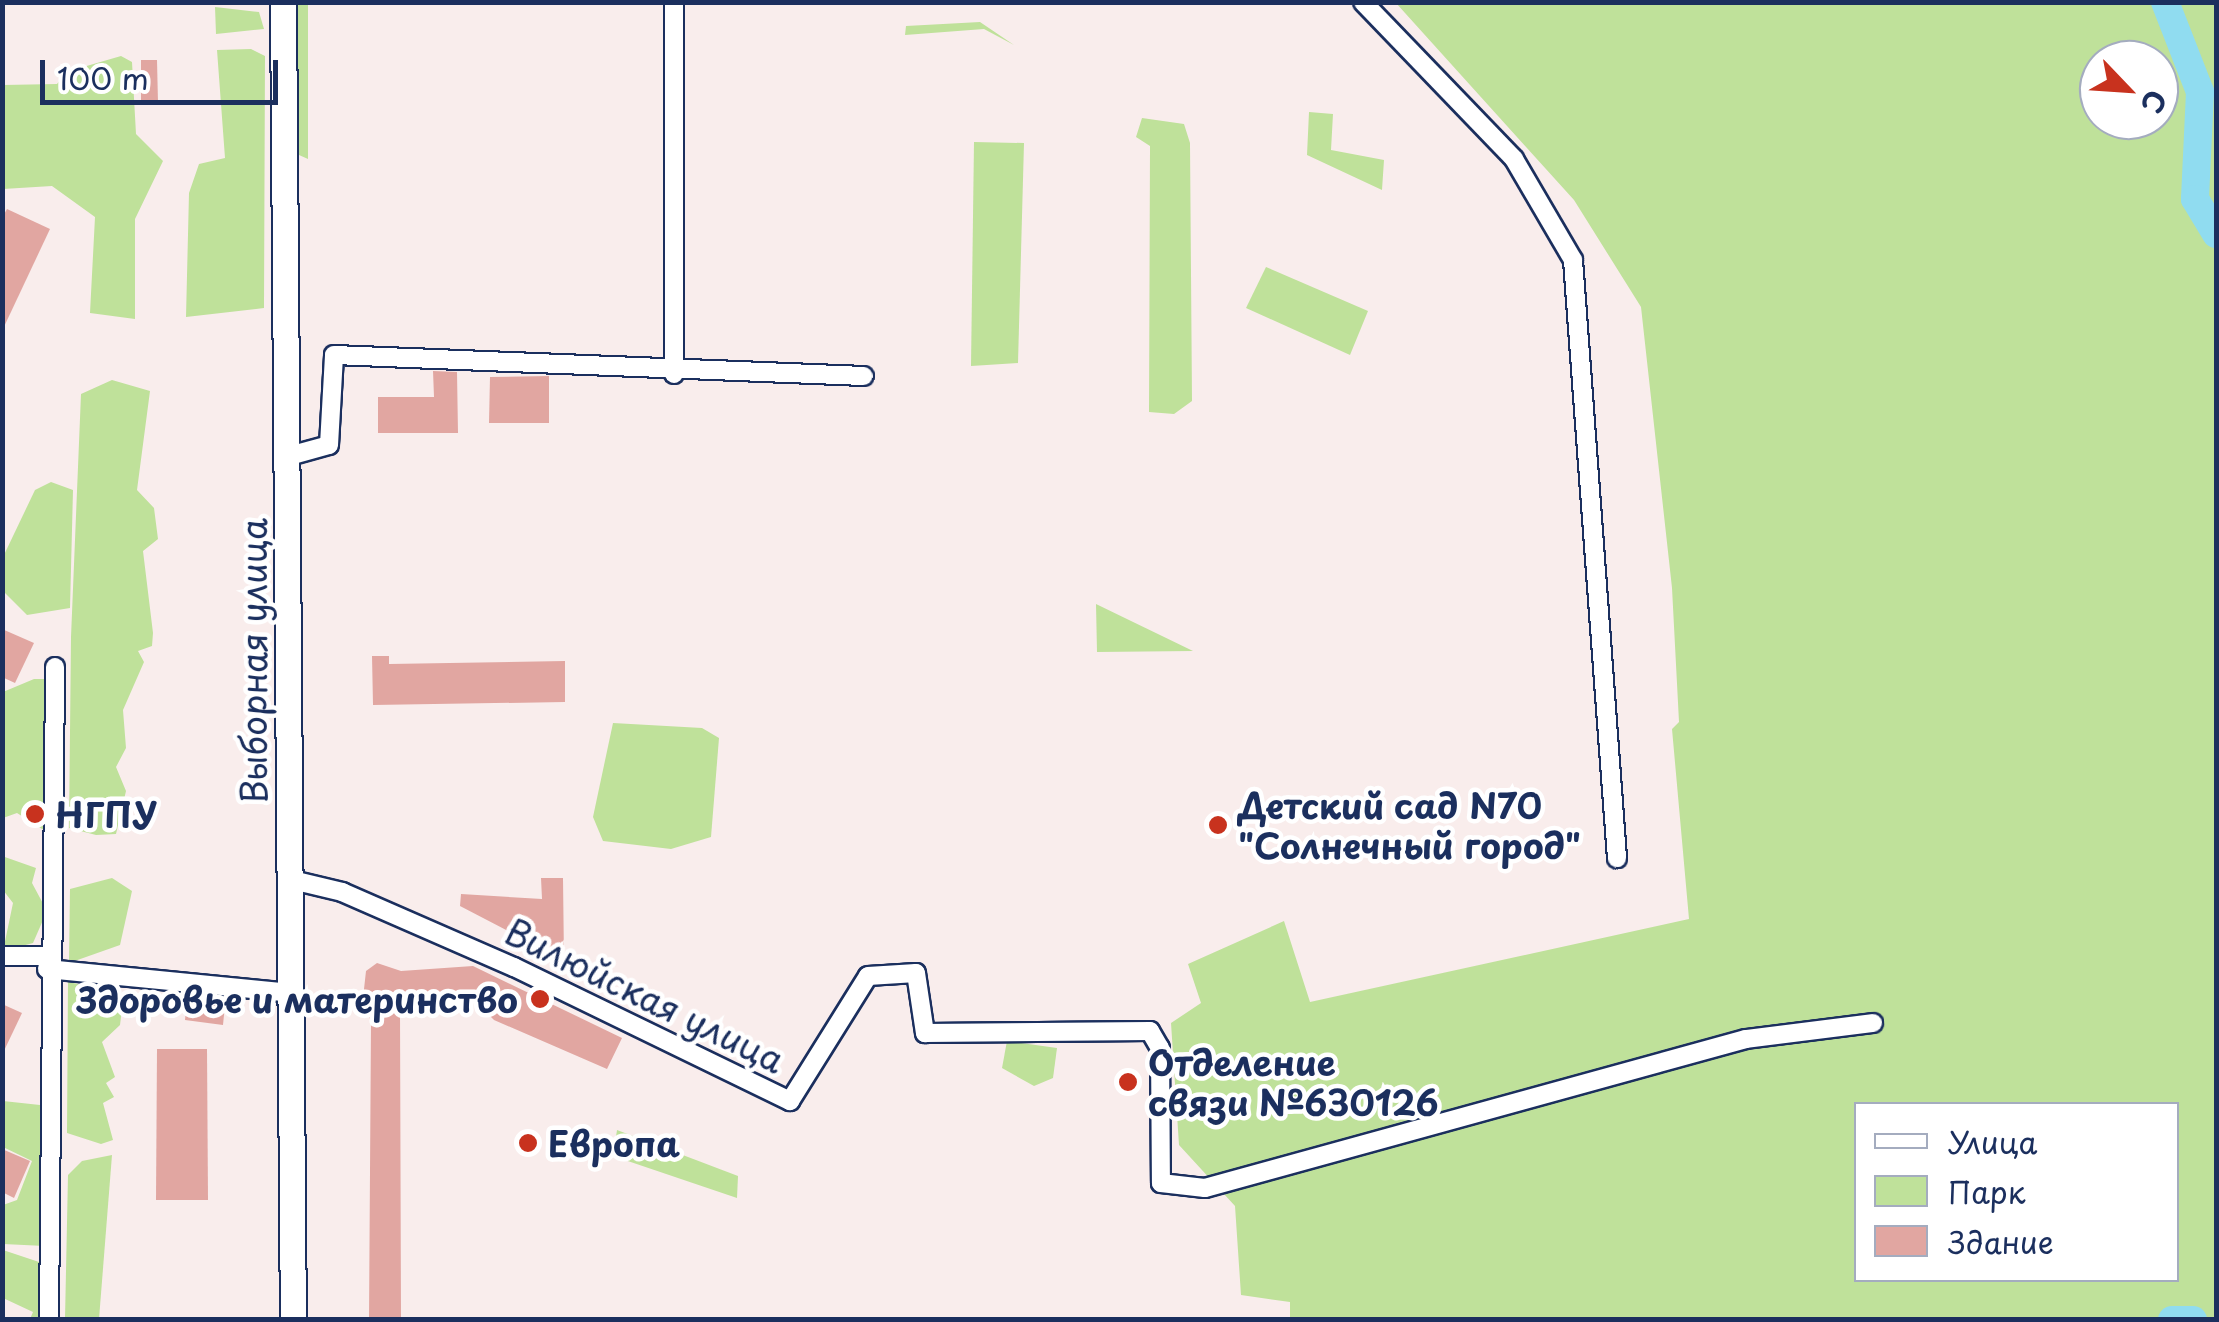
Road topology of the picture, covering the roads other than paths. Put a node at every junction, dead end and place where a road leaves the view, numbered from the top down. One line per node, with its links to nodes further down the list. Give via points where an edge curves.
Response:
1 (283, 2): 6 (main road, Выборная улица)
2 (674, 2): 4 (street)
3 (1363, 2): 8 (street, via 1514,159 1573,260)
4 (674, 374): 5 (street); 6 (street, via 334,356 329,445)
5 (864, 376)
6 (289, 456): 9 (main road, Выборная улица)
7 (55, 667): 11 (street)
8 (1617, 858)
9 (288, 879): 12 (main road, Выборная улица); 13 (street, Вилюйская улица, via 342,892 514,967 790,1101 868,976 916,973 924,1033 1150,1031 1160,1048 1161,1183 1205,1188 1746,1039)
10 (2, 956): 11 (street)
11 (47, 963): 12 (street); 14 (street)
12 (291, 992): 15 (main road, Выборная улица)
13 (1873, 1024)
14 (49, 1320)
15 (292, 1320)

